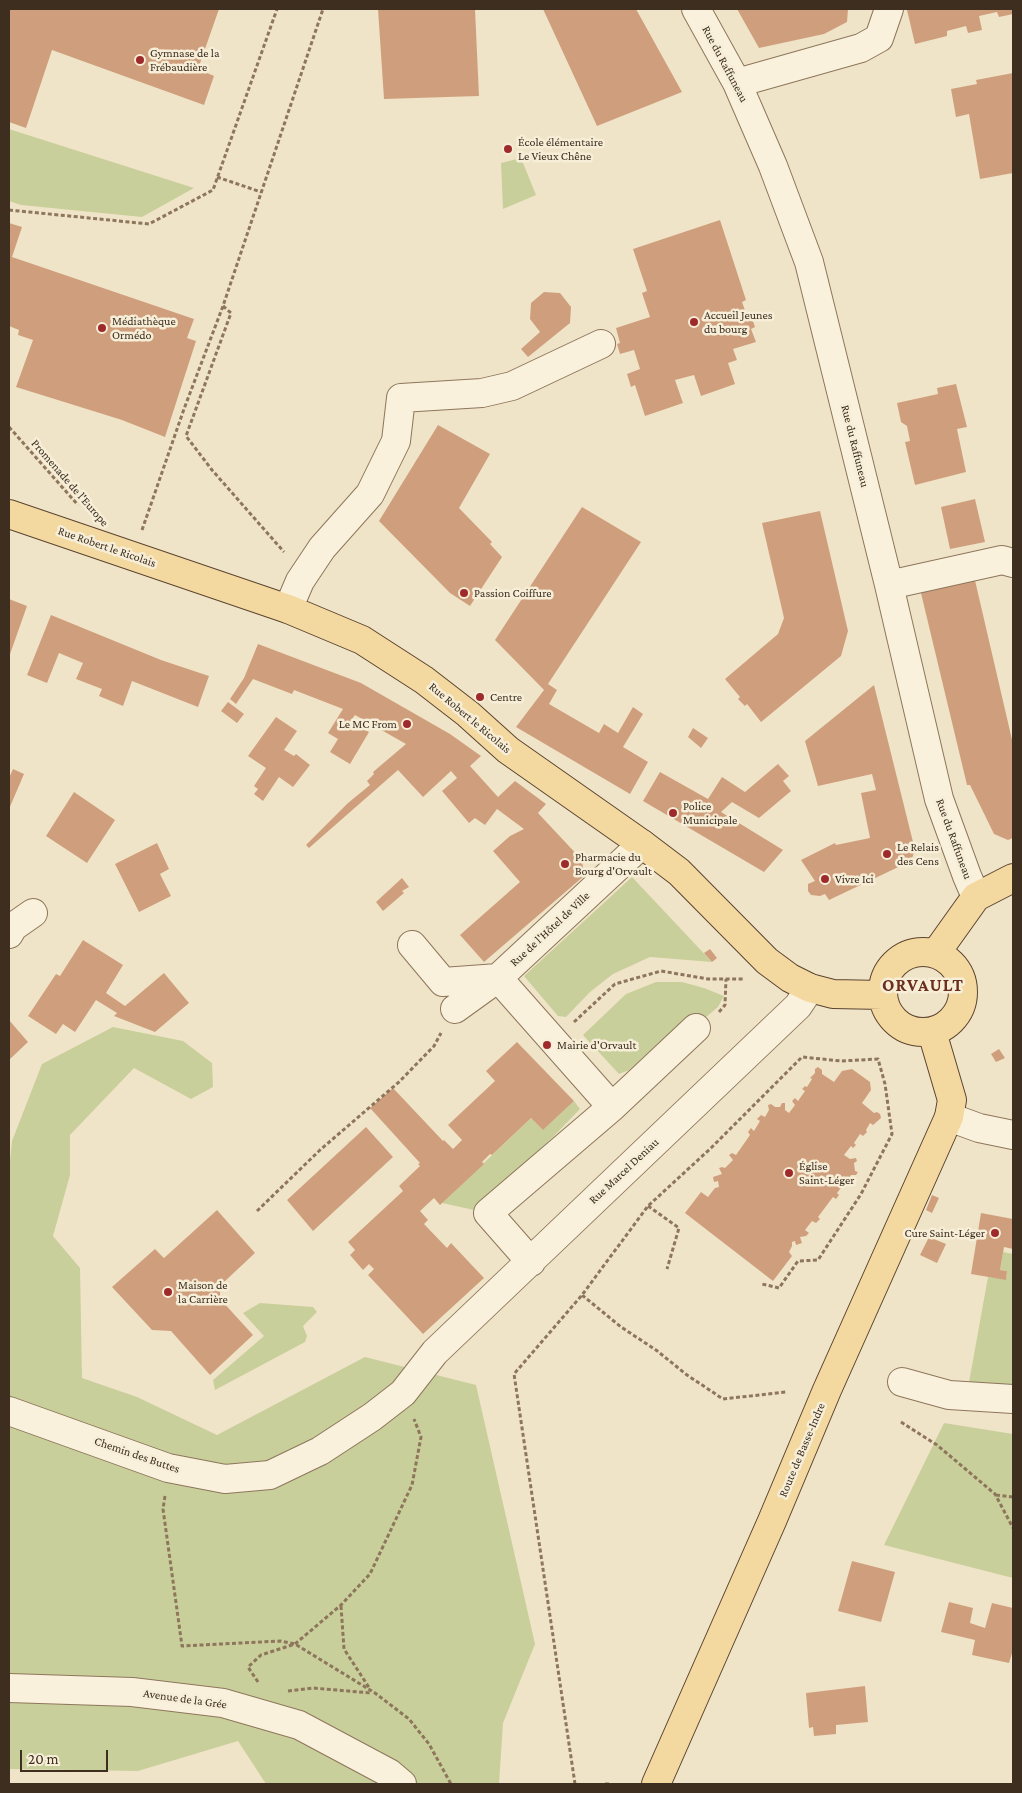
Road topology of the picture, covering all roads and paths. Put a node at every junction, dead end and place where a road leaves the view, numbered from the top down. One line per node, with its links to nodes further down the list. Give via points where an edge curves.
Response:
1 (277, 9): 6 (path)
2 (323, 9): 7 (path)
3 (696, 9): 5 (street, Rue du Raffuneau)
4 (889, 9): 5 (street, via 879,38 861,48)
5 (737, 83): 17 (street, Rue du Raffuneau, via 809,262)
6 (217, 177): 7 (path); 8 (path, via 213,190 149,224)
7 (261, 192): 9 (path)
8 (9, 210)
9 (223, 306): 14 (path); 16 (path, via 231,313 186,436 281,547)
10 (601, 344): 16 (street, via 512,386 482,393 401,398 396,441 370,494 322,548)
11 (9, 427): 12 (path, Promenade de l'Europe)
12 (80, 508)
13 (9, 514): 14 (main road, Rue Robert le Ricolais)
14 (133, 556): 18 (main road, Rue Robert le Ricolais)
15 (1013, 564): 17 (street, via 1002,560)
16 (300, 581): 18 (street)
17 (889, 585): 21 (street, Rue du Raffuneau, via 939,799)
18 (288, 609): 19 (main road, Rue Robert le Ricolais, via 362,640 424,680 508,750)
19 (642, 844): 26 (street, Rue de l'Hôtel de Ville); 28 (main road, Rue Robert le Ricolais, via 679,872 767,961)
20 (1013, 878): 21 (main road)
21 (976, 897): 25 (main road)
22 (33, 914): 23 (street, via 13,927)
23 (9, 934)
24 (412, 945): 26 (street, via 443,982)
25 (936, 953): 29 (main road, via 923,951 898,960 889,970); 33 (main road, via 949,960 959,972 964,986 963,1002 957,1016)
26 (498, 978): 31 (street, Rue de l'Hôtel de Ville); 34 (street)
27 (726, 979): 28 (path); 30 (path); 34 (path, via 661,971 616,984)
28 (800, 983): 29 (main road, Rue Robert le Ricolais, via 833,994); 40 (street, Rue Marcel Deniau, via 798,1006)
29 (883, 995): 33 (main road, via 887,1011 899,1025 914,1031)
30 (725, 1005)
31 (455, 1009): 39 (path, via 434,1046 399,1082 320,1150)
32 (696, 1028): 35 (street)
33 (932, 1032): 36 (main road, via 952,1100)
34 (553, 1040): 35 (street)
35 (612, 1107): 40 (street, via 488,1212)
36 (949, 1117): 37 (street); 66 (main road, Route de Basse-Indre)
37 (1013, 1135)
38 (648, 1206): 41 (path, via 680,1228); 42 (path, via 802,1057 841,1061 878,1059 892,1134 861,1194 818,1260 798,1261 779,1288); 43 (path)
39 (257, 1211)
40 (531, 1262): 44 (street, Rue Marcel Deniau)
41 (667, 1269)
42 (762, 1284)
43 (582, 1295): 46 (path, via 723,1399); 63 (path, via 514,1374)
44 (435, 1352): 47 (street, Chemin des Buttes)
45 (902, 1382): 48 (street, via 949,1395)
46 (786, 1392)
47 (403, 1393): 51 (street, Chemin des Buttes, via 320,1451 270,1475 225,1479); 55 (path, via 421,1437 412,1485 370,1574)
48 (1013, 1399)
49 (9, 1411): 51 (street, Chemin des Buttes)
50 (901, 1422): 52 (path, via 937,1444)
51 (168, 1468): 56 (path, via 163,1509 182,1646 280,1641)
52 (995, 1494): 53 (path); 54 (path)
53 (1013, 1497)
54 (1013, 1528)
55 (341, 1605): 56 (path); 60 (path, via 344,1649)
56 (295, 1644): 58 (path, via 261,1655 248,1667); 60 (path)
57 (9, 1688): 61 (street, Avenue de la Grée, via 132,1692 223,1703 299,1726 389,1773)
58 (264, 1688)
59 (279, 1691): 60 (path, via 313,1688)
60 (373, 1692): 62 (path, via 409,1719 429,1744)
61 (402, 1784)
62 (451, 1784)
63 (575, 1784)
64 (606, 1784): 65 (path)
65 (611, 1784)
66 (656, 1784)

